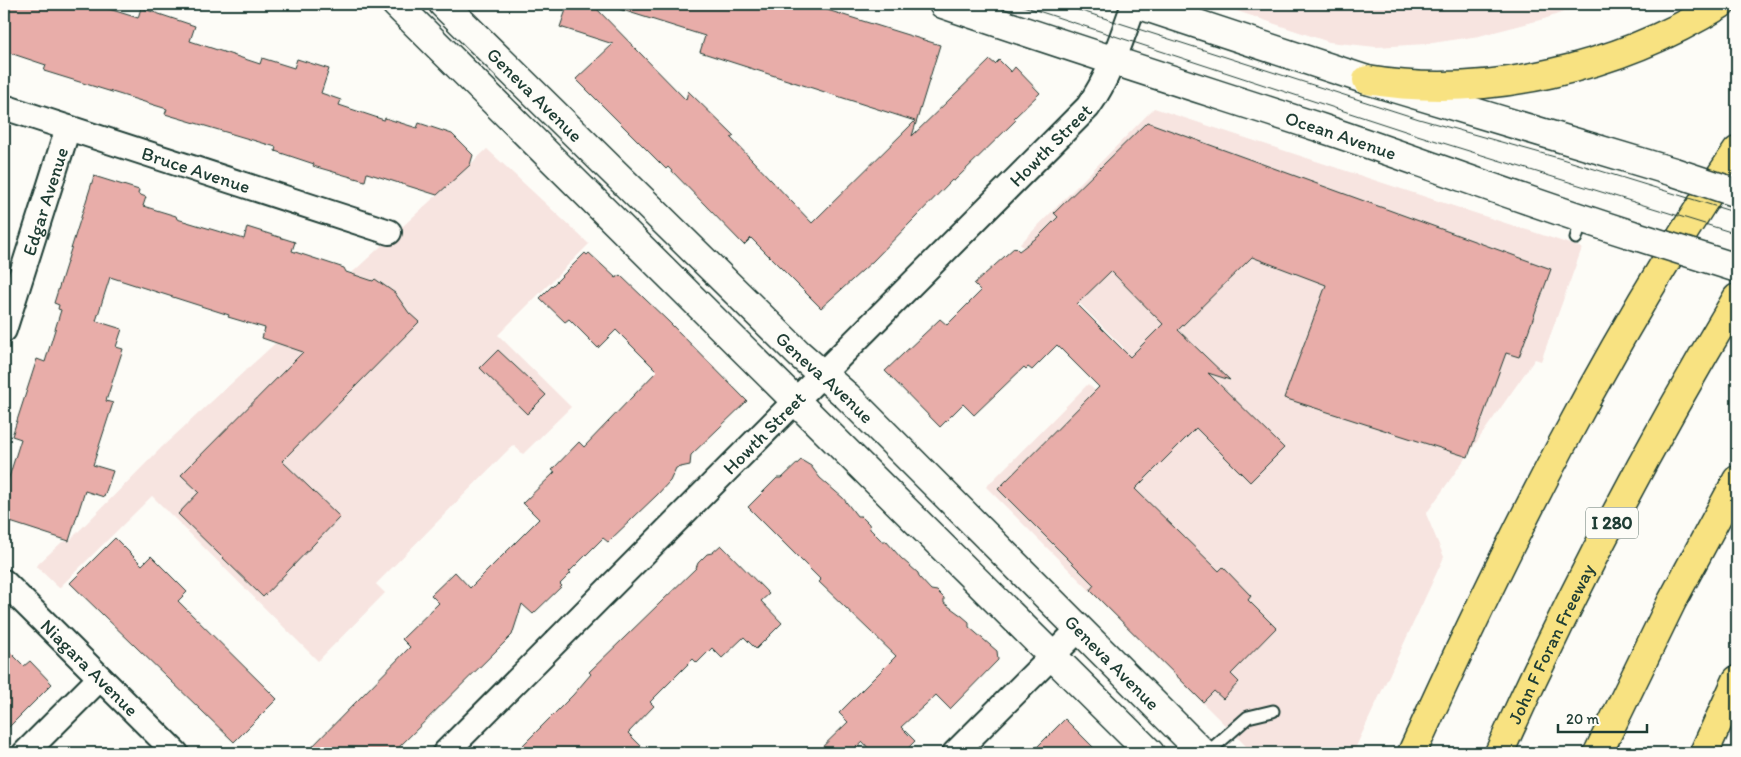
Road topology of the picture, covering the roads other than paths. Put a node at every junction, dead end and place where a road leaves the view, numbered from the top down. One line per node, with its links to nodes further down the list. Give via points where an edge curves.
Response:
1 (396, 4): 17 (main road, Geneva Avenue)
2 (443, 4): 16 (main road, Geneva Avenue)
3 (944, 4): 6 (main road, Ocean Avenue)
4 (1136, 4): 6 (street, Howth Street); 7 (main road)
5 (1721, 4): 7 (highway, via 1650,41 1600,60 1548,73 1444,86 1402,86)
6 (1113, 62): 13 (main road, Ocean Avenue, bridge, via 1322,128 1579,229 1636,236); 16 (street, Howth Street, via 1088,107)
7 (1367, 80): 11 (main road, bridge)
8 (4, 107): 9 (street, Bruce Avenue)
9 (68, 128): 12 (street, Bruce Avenue); 15 (street, Edgar Avenue)
10 (1737, 151): 32 (highway, via 1659,273 1540,487)
11 (1737, 193)
12 (389, 232)
13 (1737, 268)
14 (1737, 298): 33 (highway, John F Foran Freeway / I 280, via 1614,518)
15 (4, 330)
16 (822, 374): 17 (street, Howth Street); 20 (main road, Geneva Avenue)
17 (796, 401): 21 (main road, Geneva Avenue); 27 (street, Howth Street)
18 (1737, 480): 34 (highway, via 1671,603)
19 (4, 582): 22 (street, Niagara Avenue)
20 (1079, 629): 21 (street); 30 (main road, Geneva Avenue)
21 (1052, 656): 28 (street); 29 (main road, Geneva Avenue)
22 (100, 678): 25 (street); 26 (street, Niagara Avenue)
23 (1737, 680): 35 (highway)
24 (1273, 710): 31 (lane, via 1248,718)
25 (25, 753)
26 (176, 753)
27 (445, 753)
28 (955, 753)
29 (1150, 753)
30 (1202, 753)
31 (1207, 753)
32 (1412, 753)
33 (1499, 753)
34 (1598, 753)
35 (1704, 753)

